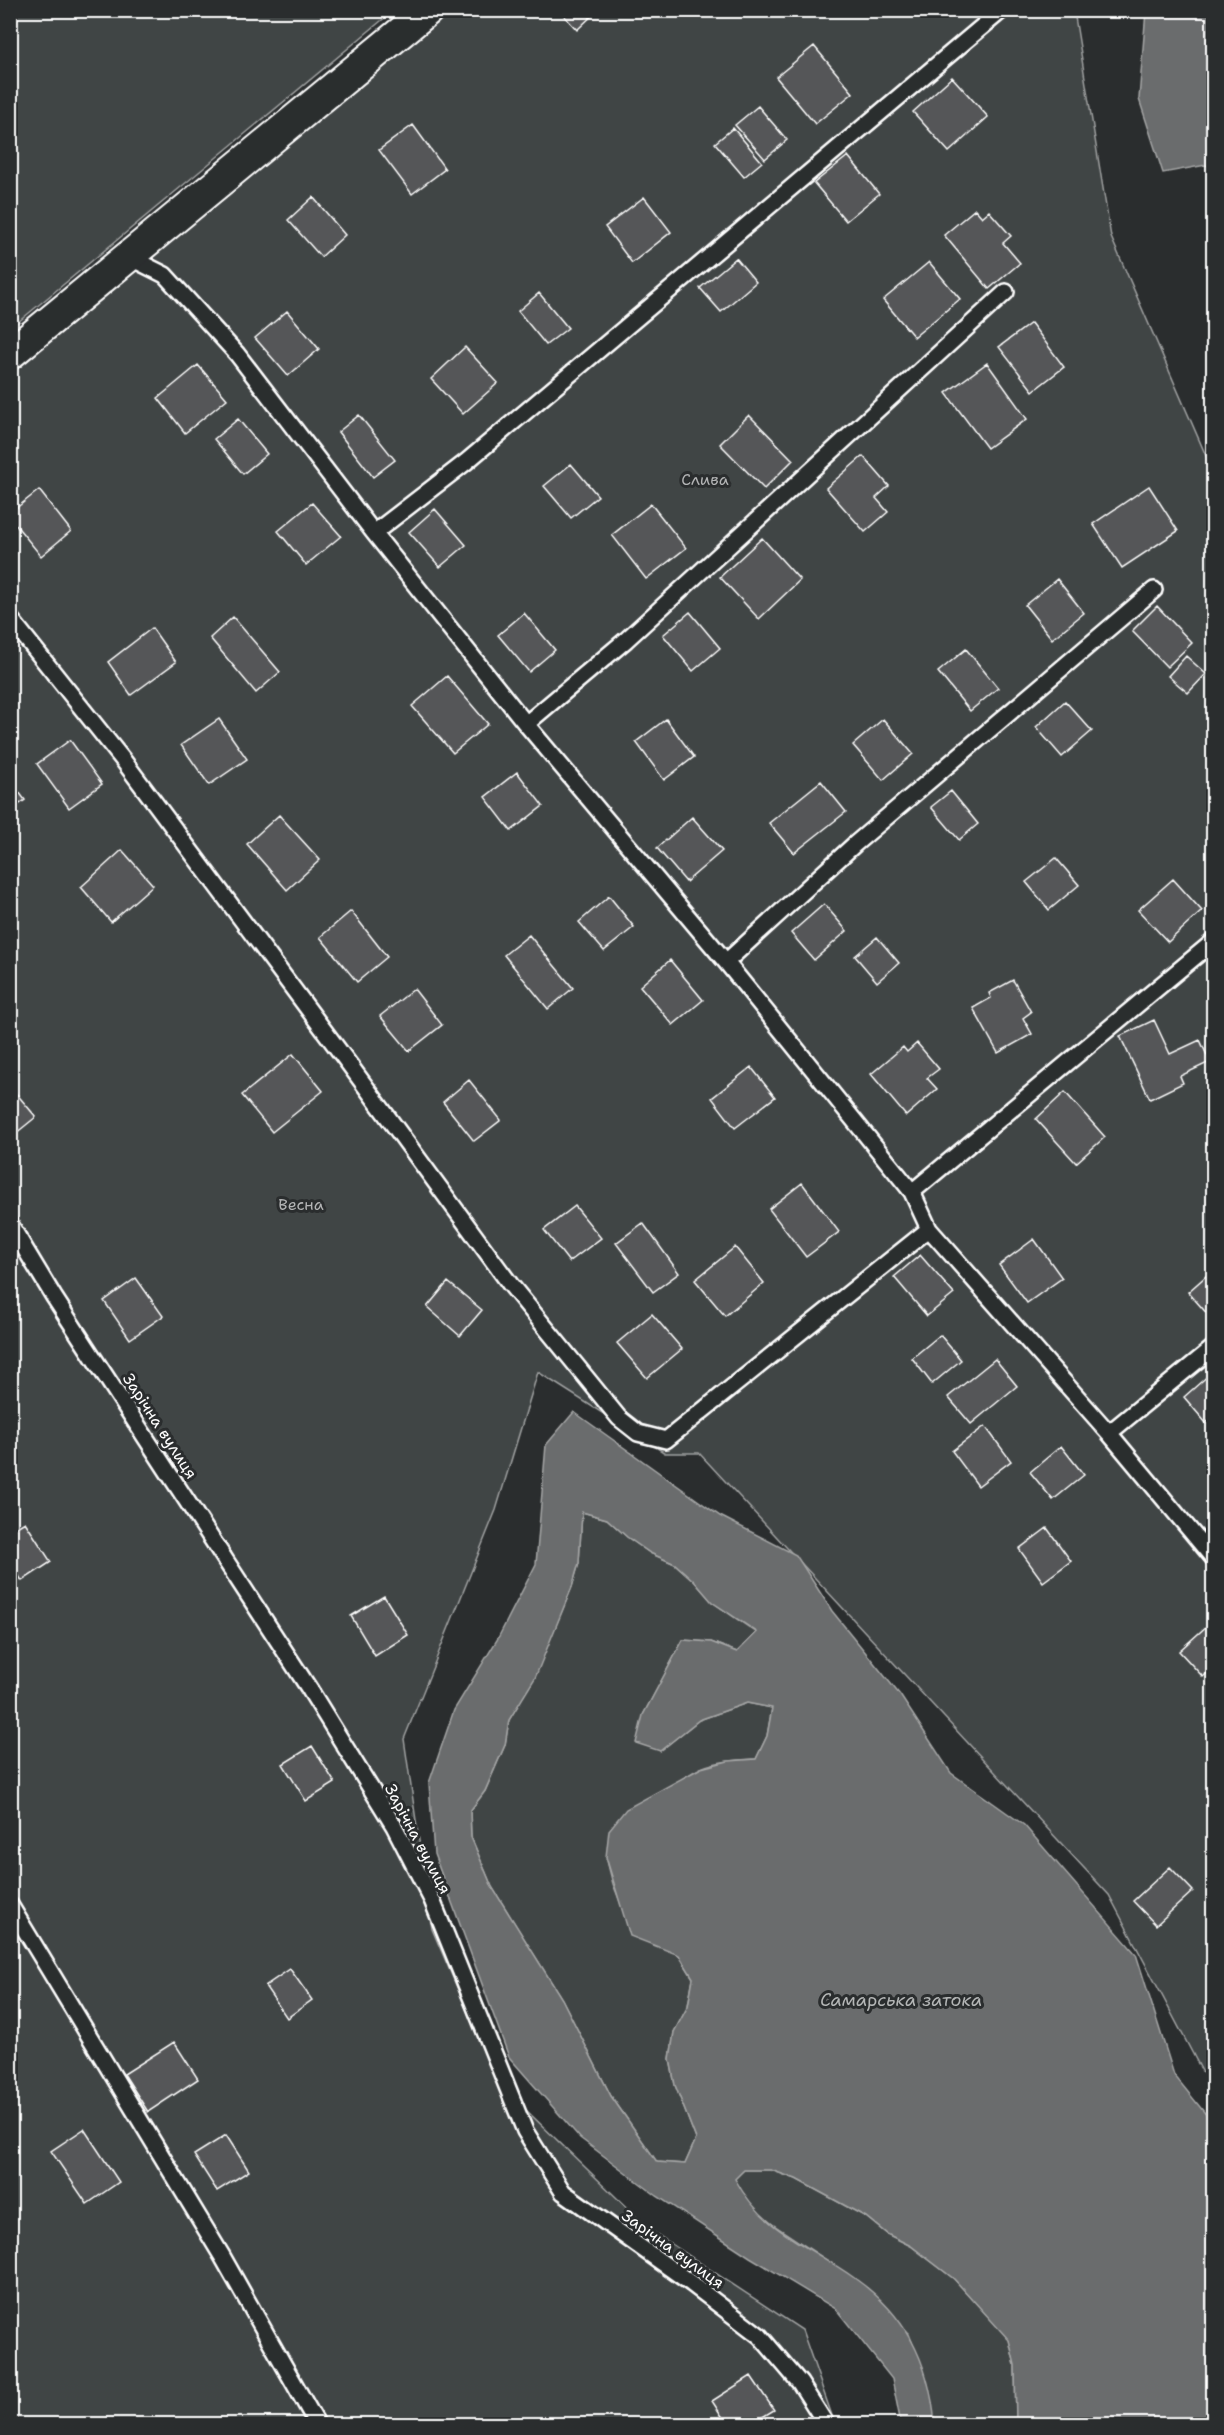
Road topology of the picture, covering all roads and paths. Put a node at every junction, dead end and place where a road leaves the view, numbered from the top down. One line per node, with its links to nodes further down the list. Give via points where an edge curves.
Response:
1 (428, 10): 3 (street)
2 (1002, 10): 6 (lane, via 466,462)
3 (129, 257): 5 (street); 6 (lane, via 165,275 237,354)
4 (1006, 292): 9 (lane, via 626,640)
5 (10, 354)
6 (374, 533): 9 (lane)
7 (1154, 590): 11 (lane, via 855,844)
8 (10, 618): 14 (lane, via 130,770 510,1284 619,1418 638,1433 666,1440)
9 (526, 724): 11 (lane)
10 (1214, 941): 12 (lane)
11 (726, 963): 12 (lane)
12 (912, 1192): 14 (lane)
13 (10, 1224): 20 (lane, Зарічна вулиця, via 394,1826 432,1900 525,2131 562,2192 760,2336 800,2383)
14 (929, 1229): 16 (lane)
15 (1214, 1347): 16 (lane)
16 (1109, 1433): 17 (lane)
17 (1214, 1559)
18 (10, 1905): 19 (lane, via 222,2256)
19 (317, 2424)
20 (826, 2424)

